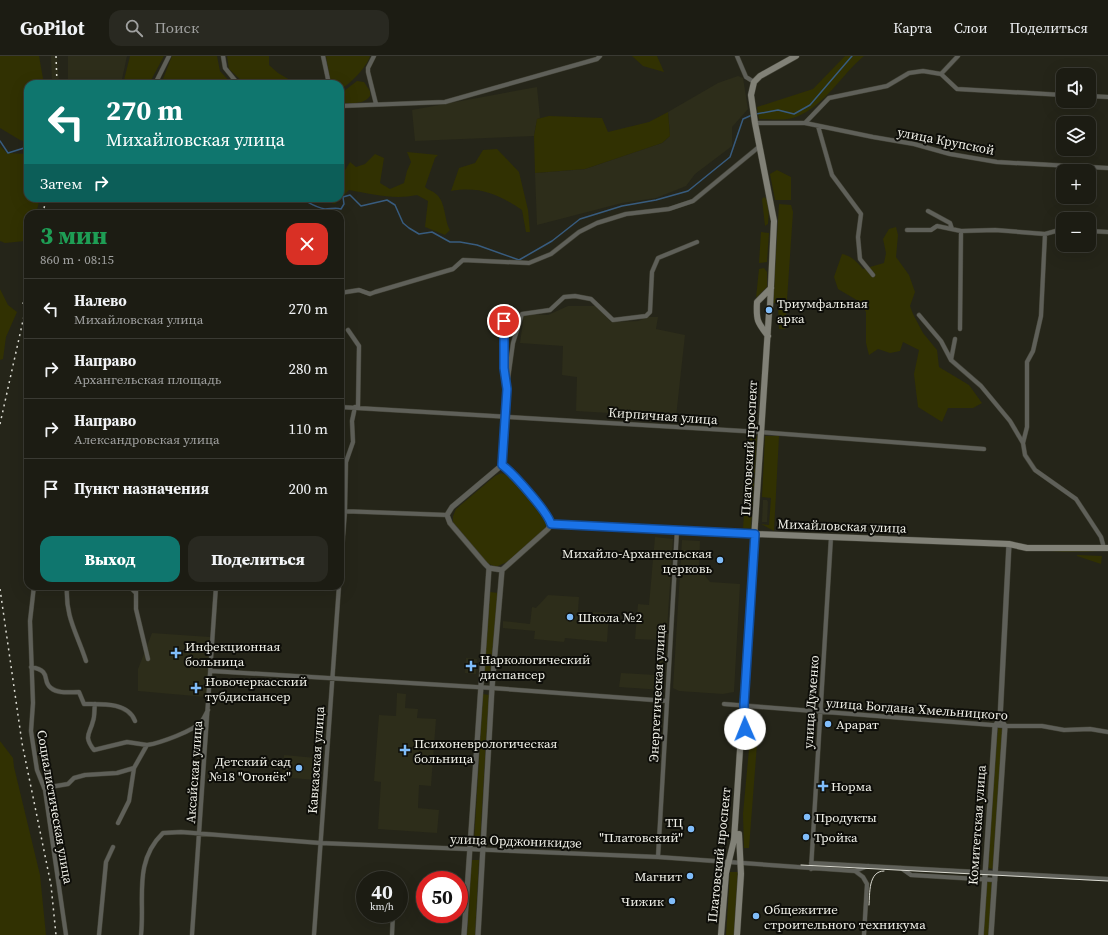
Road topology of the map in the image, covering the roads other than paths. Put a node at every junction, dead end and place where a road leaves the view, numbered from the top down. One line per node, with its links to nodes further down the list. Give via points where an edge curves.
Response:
1 (169, 56): 10 (street)
2 (223, 56): 11 (street, via 224,68)
3 (324, 56): 12 (street)
4 (374, 56): 17 (street, via 368,72)
5 (600, 56): 17 (street, via 446,102)
6 (737, 56): 13 (street, via 746,77)
7 (796, 56): 13 (main road)
8 (958, 56): 9 (street)
9 (940, 74): 14 (street, via 957,89); 20 (street, via 915,71 887,86 855,94 833,96)
10 (157, 80)
11 (234, 80)
12 (327, 80)
13 (754, 82): 19 (main road, Платовский проспект, via 751,95)
14 (1056, 95)
15 (1096, 96): 16 (street)
16 (1108, 97)
17 (376, 104): 18 (street)
18 (344, 106)
19 (755, 123): 20 (street, улица Крупской); 22 (main road, Платовский проспект)
20 (805, 123): 21 (street, улица Крупской)
21 (818, 126): 23 (street, улица Крупской, via 997,162); 33 (street, via 832,175 861,214 858,237 860,260)
22 (760, 146): 34 (main road, Платовский проспект, via 774,220); 35 (street, via 693,201 669,209 626,214 597,223 579,232 551,254 529,263 463,260 453,268 370,294 359,290)
23 (1108, 168)
24 (928, 211): 25 (street, via 950,222)
25 (952, 229): 26 (street, via 937,226 931,230); 27 (street)
26 (907, 230)
27 (961, 231): 31 (street, via 995,230); 38 (street)
28 (1056, 231): 31 (street)
29 (1096, 231): 30 (street)
30 (1108, 232)
31 (1045, 234): 48 (street, via 1041,316 1033,351 1027,362 1027,427)
32 (697, 242): 43 (street, via 658,258 652,272 650,312 646,316 613,320 591,299 575,296 564,297 550,310 522,314 513,343)
33 (872, 275)
34 (771, 288): 40 (main road, Платовский проспект); 40 (main road, via 757,302 756,313 758,325)
35 (344, 292)
36 (505, 307): 43 (street, via 504,368)
37 (919, 315): 42 (street, via 941,341)
38 (960, 329)
39 (348, 330): 45 (street, via 359,346)
40 (768, 336): 47 (main road, Платовский проспект)
41 (954, 339): 42 (street)
42 (951, 360): 48 (street, via 981,386 1010,421)
43 (507, 386): 46 (street)
44 (344, 407): 45 (street, Кирпичная улица)
45 (356, 407): 46 (street, Кирпичная улица); 51 (street, via 352,421 353,442 346,462)
46 (505, 416): 47 (street, Кирпичная улица); 50 (street)
47 (760, 432): 49 (street, Кирпичная улица); 56 (main road, Платовский проспект)
48 (1024, 443): 59 (street, via 1025,455 1035,470 1076,499)
49 (984, 449)
50 (502, 465): 52 (street, via 452,507); 54 (street, via 541,507)
51 (345, 511): 52 (street); 53 (street)
52 (447, 515): 60 (street, via 450,523)
53 (344, 524)
54 (551, 524): 55 (street, Михайловская улица); 61 (street)
55 (677, 530): 56 (street, Михайловская улица); 75 (street, Энергетическая улица)
56 (755, 534): 57 (main road, Михайловская улица); 78 (main road, Платовский проспект)
57 (831, 538): 58 (main road, Михайловская улица); 80 (street, улица Думенко)
58 (1009, 544): 59 (main road, Михайловская улица, via 1027,548); 81 (street, Комитетская улица)
59 (1106, 548)
60 (489, 568): 61 (street); 73 (street)
61 (502, 570): 74 (street)
62 (34, 590): 70 (street, Социалистическая улица, via 30,621)
63 (66, 590): 69 (street, via 66,606 72,628 79,639)
64 (133, 590): 67 (street)
65 (216, 590): 71 (street, Аксайская улица)
66 (339, 590): 72 (street, Кавказская улица)
67 (136, 593): 68 (street, via 136,609)
68 (148, 659)
69 (86, 660)
70 (31, 667): 76 (street, via 40,668 50,688 79,692 84,704); 88 (street, Социалистическая улица, via 31,731 37,770)
71 (211, 671): 72 (street); 79 (street, Аксайская улица)
72 (331, 680): 73 (street); 91 (street, Кавказская улица)
73 (480, 687): 74 (street); 93 (street)
74 (492, 688): 75 (street); 94 (street)
75 (667, 701): 95 (street, Энергетическая улица)
76 (95, 704): 82 (street, via 123,708 132,714); 86 (street, via 94,721 87,735 94,750 127,742)
77 (724, 704): 78 (street, улица Богдана Хмельницкого)
78 (744, 705): 80 (street, улица Богдана Хмельницкого); 96 (main road, Платовский проспект, via 734,840); 97 (main road, Платовский проспект, via 746,716 738,841)
79 (208, 708): 86 (street, via 196,727 160,743); 90 (street, Аксайская улица)
80 (820, 712): 83 (street, улица Богдана Хмельницкого); 98 (street, улица Думенко)
81 (1000, 719): 83 (street, Комитетская улица); 84 (street)
82 (135, 721)
83 (996, 726): 84 (street, улица Богдана Хмельницкого); 103 (street, Комитетская улица)
84 (1005, 726): 85 (street, улица Богдана Хмельницкого, via 1042,726); 104 (street, Комитетская улица)
85 (1108, 732)
86 (147, 745): 87 (street)
87 (134, 768): 88 (street, via 116,773 85,775 74,778 68,784); 89 (street, via 129,801)
88 (44, 788): 109 (street, Социалистическая улица)
89 (118, 823)
90 (199, 833): 91 (street, улица Орджоникидзе); 111 (street, улица Орджоникидзе, via 163,833 151,847 142,874); 112 (street, Аксайская улица)
91 (320, 843): 93 (street, улица Орджоникидзе); 113 (street, Кавказская улица)
92 (113, 847): 110 (street, via 106,862)
93 (468, 848): 94 (street, улица Орджоникидзе); 115 (street)
94 (482, 849): 95 (street, улица Орджоникидзе); 116 (street)
95 (658, 857): 96 (street, улица Орджоникидзе)
96 (729, 862): 97 (street, улица Орджоникидзе); 117 (main road, Платовский проспект)
97 (739, 863): 101 (street, улица Орджоникидзе); 118 (main road, Платовский проспект, via 741,874)
98 (811, 863): 99 (street, улица Орджоникидзе); 101 (street, улица Думенко)
99 (868, 866): 100 (street, улица Орджоникидзе); 102 (street, улица Орджоникидзе)
100 (900, 868): 103 (street, улица Орджоникидзе); 105 (street, улица Орджоникидзе, via 911,875)
101 (811, 869): 102 (street, улица Орджоникидзе)
102 (855, 871): 119 (street, via 864,877 867,884)
103 (984, 872): 104 (street, улица Орджоникидзе); 105 (street, Комитетская улица)
104 (995, 873): 106 (street, улица Орджоникидзе); 107 (street, Комитетская улица)
105 (984, 879): 107 (street, улица Орджоникидзе); 120 (street, Комитетская улица)
106 (1108, 879)
107 (995, 880): 121 (street, Комитетская улица)
108 (392, 923): 114 (street)
109 (66, 935)
110 (99, 935)
111 (141, 935)
112 (192, 935)
113 (314, 935)
114 (392, 935)
115 (464, 935)
116 (478, 935)
117 (721, 935)
118 (737, 935)
119 (864, 935)
120 (981, 935)
121 (991, 935)

